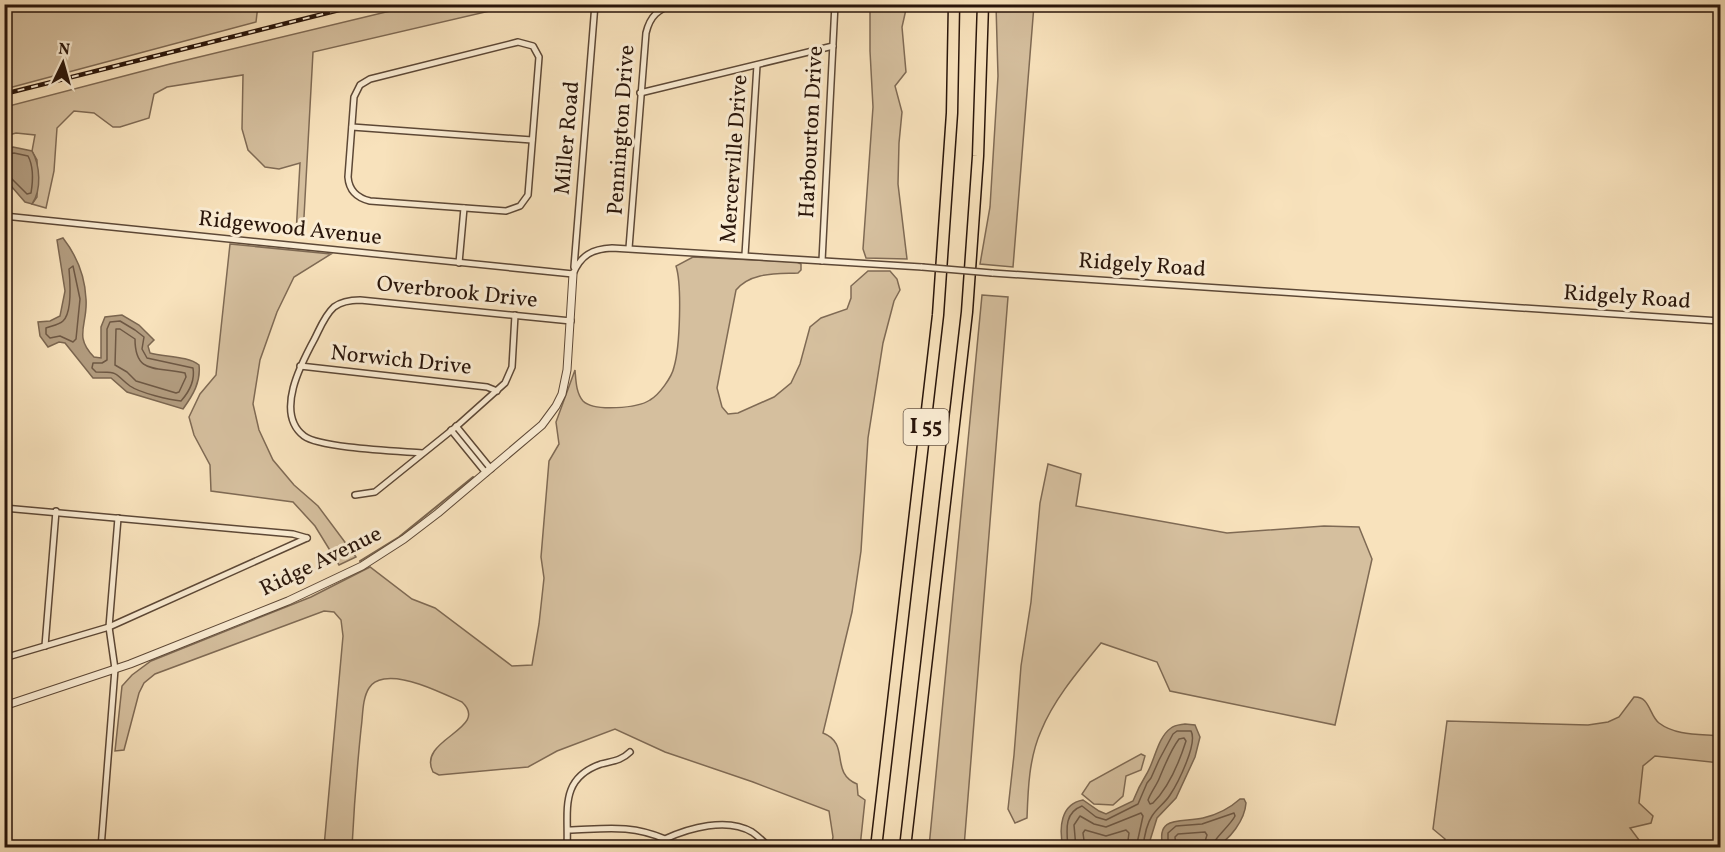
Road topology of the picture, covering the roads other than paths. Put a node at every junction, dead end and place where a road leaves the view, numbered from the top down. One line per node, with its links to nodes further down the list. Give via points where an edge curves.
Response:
1 (595, 4): 17 (street, Miller Road)
2 (675, 4): 8 (street, Pennington Drive, via 652,16 646,33)
3 (835, 4): 6 (street, Harbourton Drive)
4 (954, 4): 42 (highway, I 55, via 952,113 938,315)
5 (983, 4): 43 (highway, I 55, via 967,312)
6 (833, 46): 7 (street); 15 (street, Harbourton Drive)
7 (757, 65): 8 (street); 14 (street, Mercerville Drive)
8 (640, 93): 13 (street, Pennington Drive)
9 (352, 127): 10 (street); 10 (street, via 354,97 365,81 518,42 534,43 538,57); 11 (street, via 349,183 359,197)
10 (532, 140): 11 (street, via 528,195 523,208 506,212)
11 (464, 208): 16 (street)
12 (4, 216): 16 (street, Ridgewood Avenue)
13 (629, 248): 14 (street, Ridgely Road); 17 (street, Ridgely Road, via 592,251 581,258)
14 (745, 255): 15 (street, Ridgely Road)
15 (822, 261): 20 (street, Ridgely Road, bridge)
16 (459, 263): 17 (street, Ridgewood Avenue)
17 (573, 274): 19 (street, Ridge Avenue)
18 (516, 315): 19 (street, Overbrook Drive); 21 (street, Overbrook Drive, via 346,301 335,306 326,318); 22 (street, via 510,376)
19 (571, 321): 25 (street, Ridge Avenue, via 565,383 556,406 542,425)
20 (1720, 321)
21 (300, 366): 22 (street, Norwich Drive); 24 (street, via 294,378 291,409 303,436 321,444)
22 (497, 391): 23 (street)
23 (454, 428): 24 (street); 25 (street)
24 (422, 453): 26 (street, via 375,492)
25 (488, 471): 33 (street, Ridge Avenue, via 404,539 362,566 288,601)
26 (355, 495)
27 (4, 508): 28 (street)
28 (56, 512): 29 (street); 31 (street)
29 (118, 518): 30 (street); 30 (street, via 307,538)
30 (109, 627): 31 (street); 33 (street)
31 (45, 646): 32 (street)
32 (4, 658)
33 (115, 669): 34 (street, Ridge Avenue); 38 (street)
34 (4, 706)
35 (630, 752): 36 (street, via 590,769 574,781 566,809)
36 (568, 830): 37 (street, via 632,829); 39 (street)
37 (665, 839): 40 (street); 41 (street, via 692,829 740,827)
38 (101, 848)
39 (567, 848)
40 (668, 848)
41 (770, 848)
42 (876, 848)
43 (905, 848)

